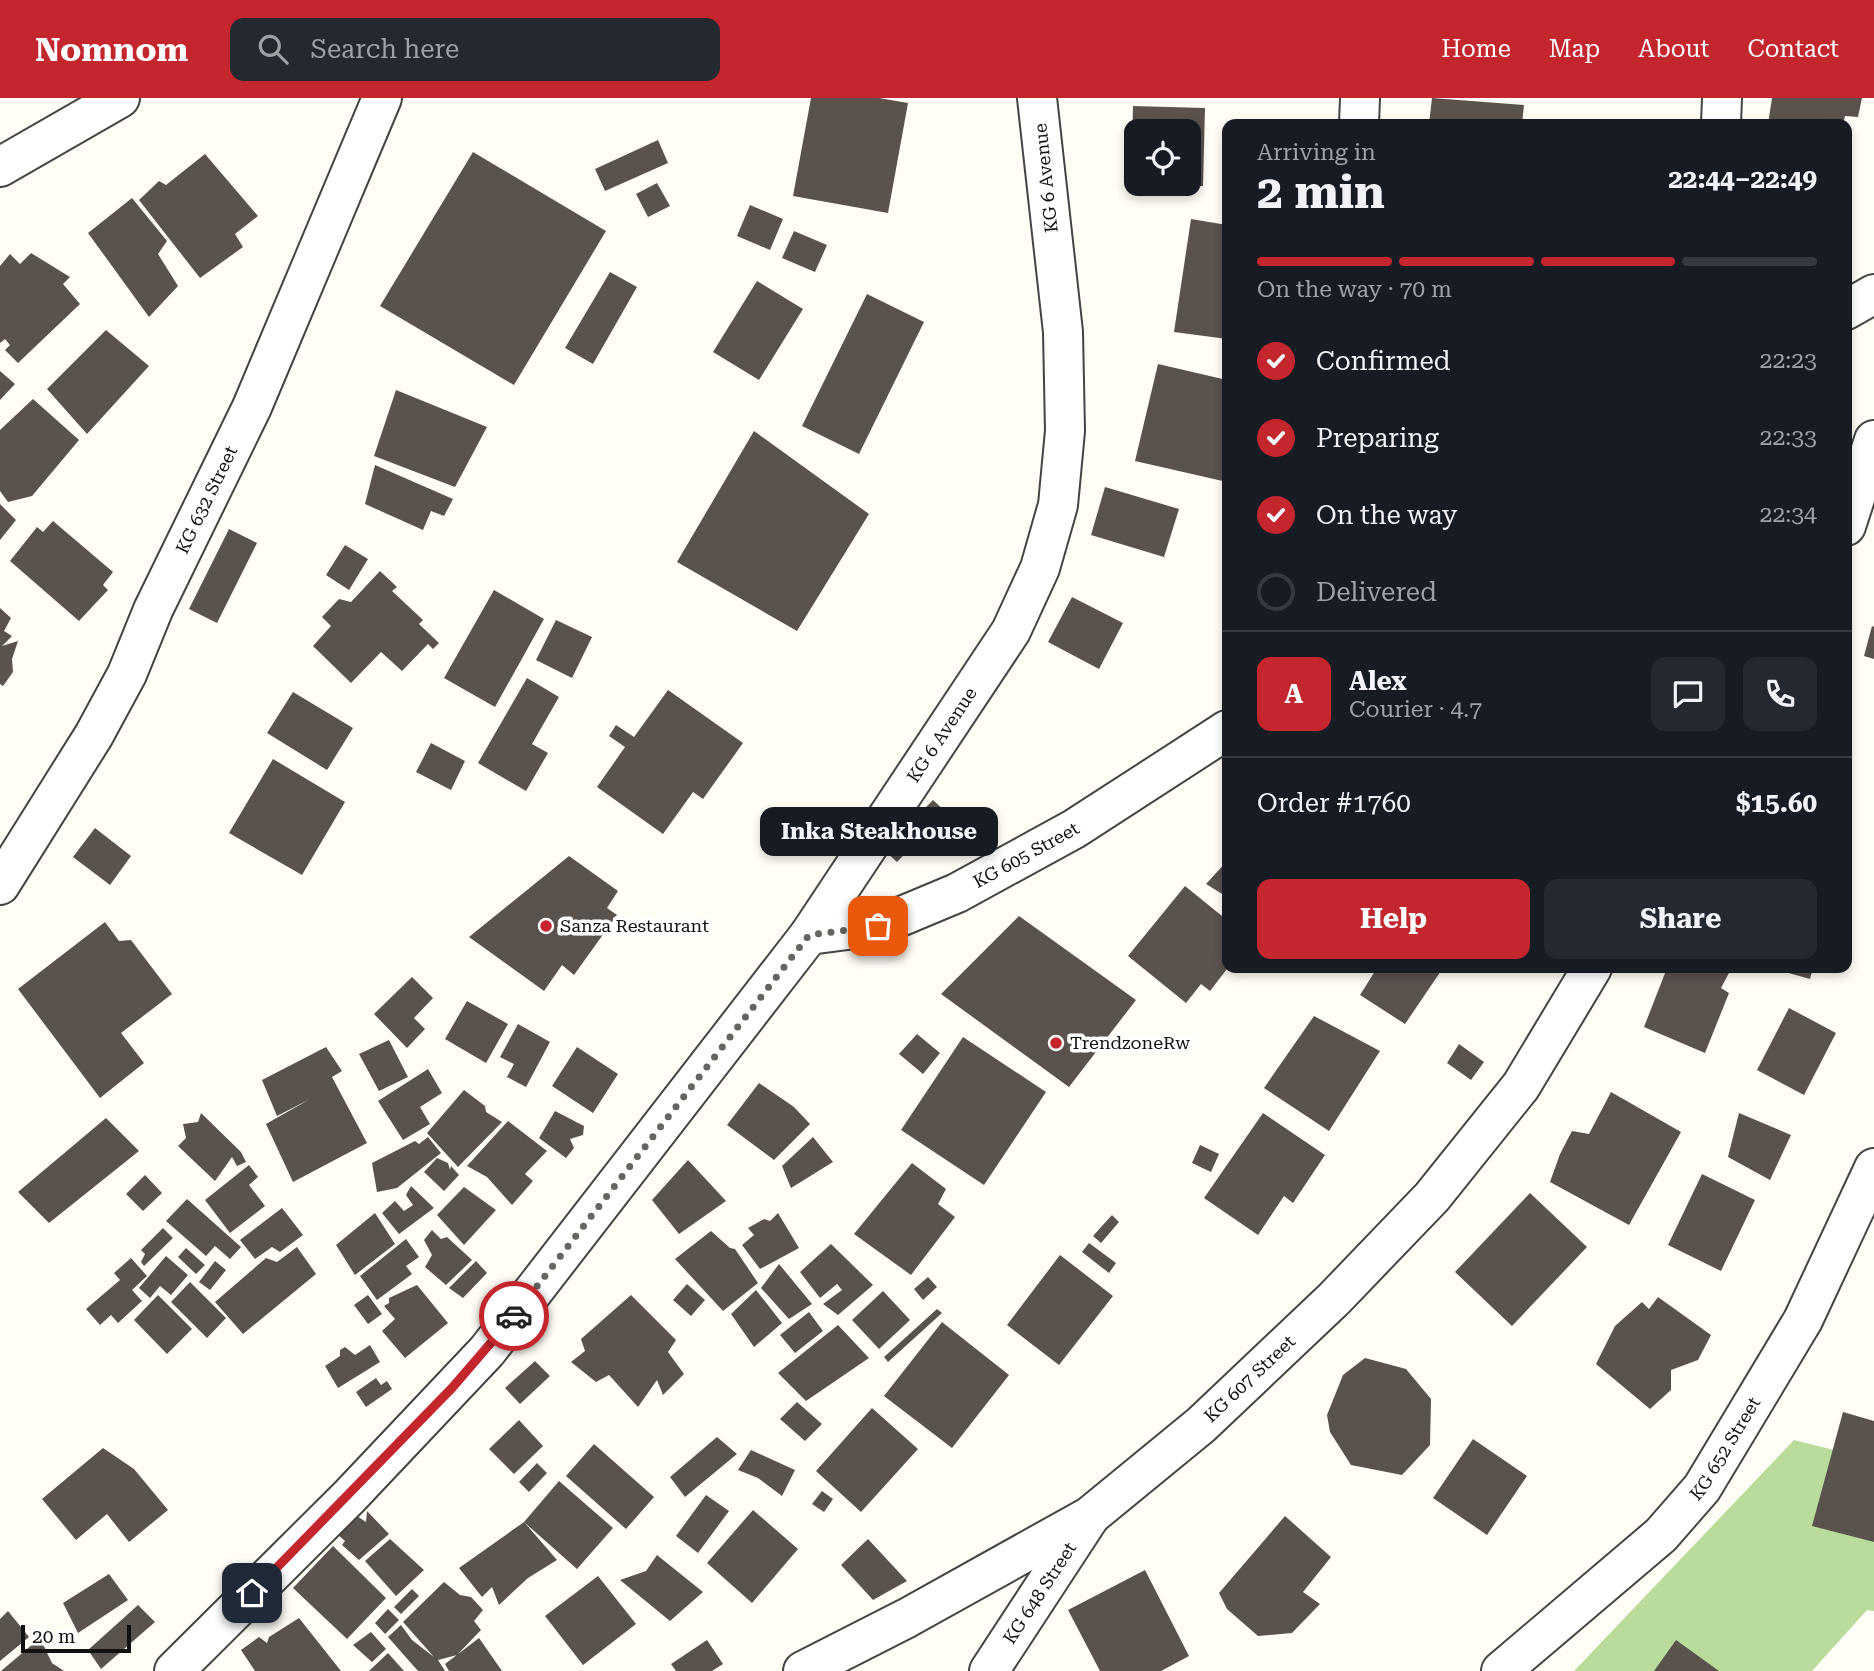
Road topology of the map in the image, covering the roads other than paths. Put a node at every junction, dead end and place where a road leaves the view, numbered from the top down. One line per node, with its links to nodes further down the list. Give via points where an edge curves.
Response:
1 (120, 98): 8 (street)
2 (382, 98): 14 (street, KG 632 Street, via 251,407 127,674)
3 (1037, 98): 15 (street, KG 6 Avenue, via 1063,332 1065,431 1058,505 1040,568 1011,631)
4 (1360, 98): 6 (street)
5 (1722, 98): 7 (street)
6 (1359, 119)
7 (1721, 119)
8 (0, 167)
9 (1874, 294): 10 (street)
10 (1852, 307)
11 (1874, 440): 12 (street)
12 (1852, 508)
13 (1222, 733): 15 (street, KG 605 Street, via 1074,829 957,893 878,926)
14 (0, 886)
15 (809, 935): 19 (street, KG 6 Avenue, via 486,1351)
16 (1589, 973): 18 (street, KG 607 Street, via 1521,1086 1432,1196 1334,1299 1200,1425)
17 (1874, 1168): 22 (street, KG 652 Street, via 1803,1320 1702,1488 1661,1535)
18 (1090, 1516): 20 (street, KG 607 Street); 21 (street, KG 648 Street)
19 (174, 1671)
20 (803, 1671)
21 (989, 1671)
22 (1501, 1671)

